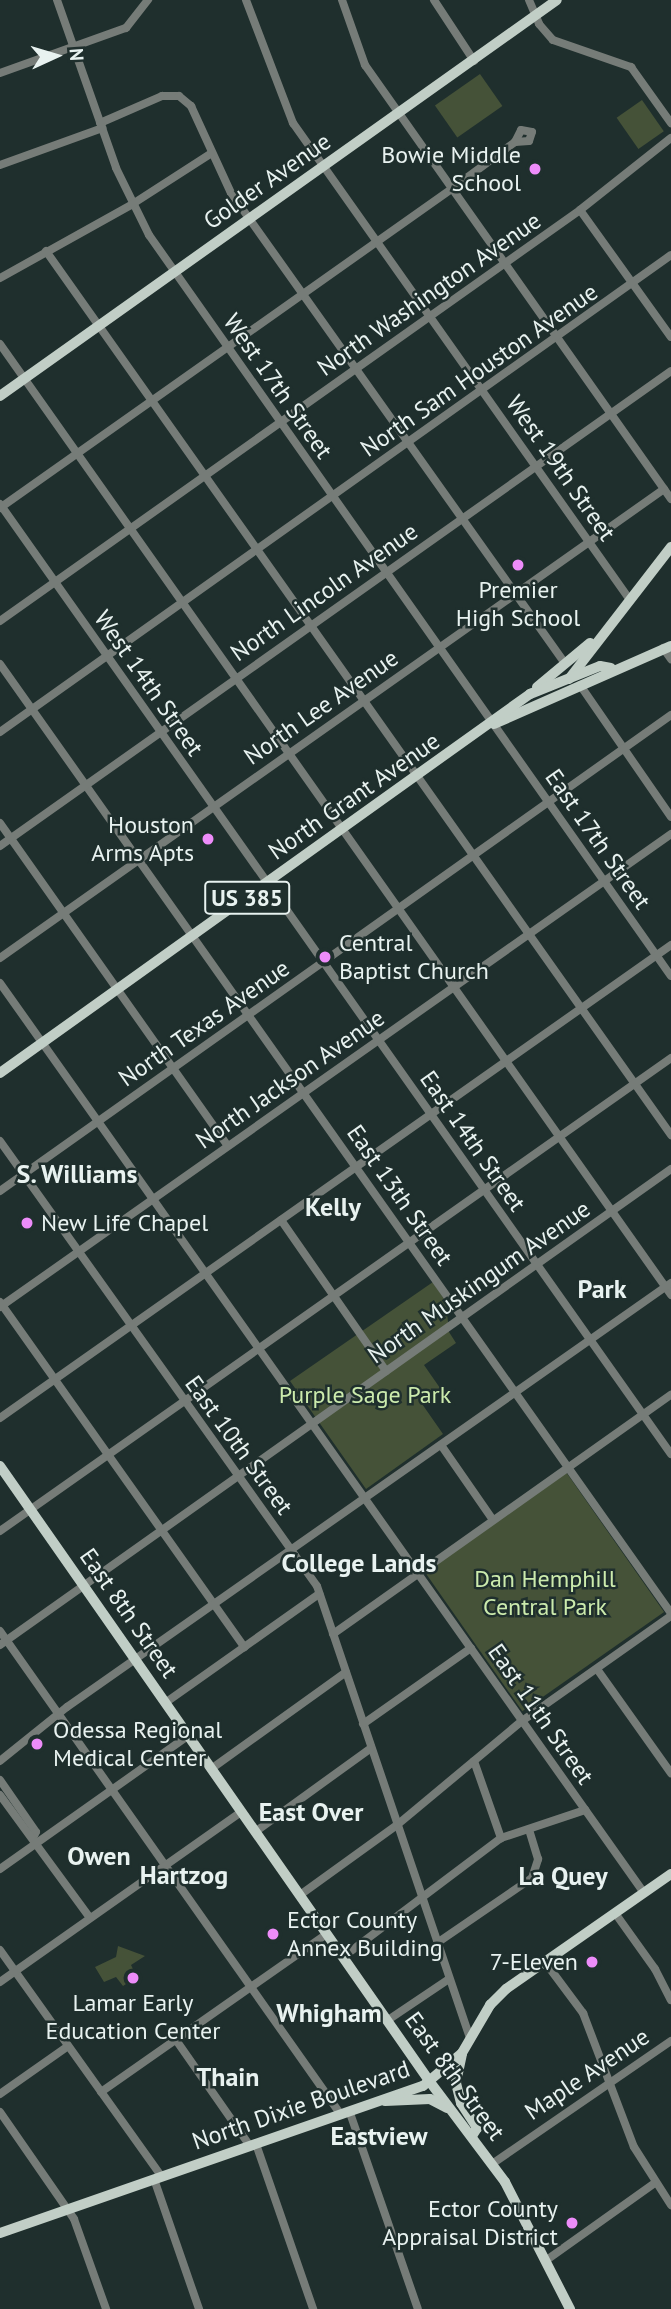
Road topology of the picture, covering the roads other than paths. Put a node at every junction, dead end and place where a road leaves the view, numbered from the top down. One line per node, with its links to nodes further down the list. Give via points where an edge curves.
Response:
1 (57, 0): 9 (street, West 17th Street)
2 (148, 0): 9 (street, via 126,28)
3 (246, 0): 19 (street, West 19th Street, via 286,111)
4 (342, 0): 12 (street, via 365,65)
5 (434, 0): 10 (street)
6 (529, 0): 8 (street)
7 (557, 0): 8 (main road, Golder Avenue)
8 (535, 16): 10 (main road, Golder Avenue); 13 (street, via 563,47 631,68)
9 (74, 47): 11 (street); 14 (street, West 17th Street)
10 (474, 61): 12 (main road, Golder Avenue)
11 (0, 73)
12 (401, 113): 19 (main road, Golder Avenue); 20 (street)
13 (671, 123)
14 (101, 126): 17 (street, via 157,97 176,96 195,112); 18 (street); 21 (street, West 17th Street)
15 (671, 138): 22 (street, North Washington Avenue)
16 (515, 142): 20 (street)
17 (210, 154): 21 (street); 23 (street)
18 (0, 165)
19 (324, 167): 23 (main road, Golder Avenue); 24 (street, West 19th Street)
20 (453, 188): 24 (street); 27 (street)
21 (131, 205): 25 (street); 28 (street, West 17th Street)
22 (580, 210): 27 (street, North Washington Avenue); 30 (street)
23 (250, 219): 28 (main road, Golder Avenue); 31 (street)
24 (377, 242): 31 (street); 32 (street, West 19th Street)
25 (46, 251): 29 (street); 33 (street)
26 (671, 255): 30 (street, North Sam Houston Avenue)
27 (506, 263): 32 (street, North Washington Avenue); 34 (street)
28 (174, 272): 33 (main road, Golder Avenue); 37 (street, West 17th Street)
29 (0, 278)
30 (633, 285): 34 (street, North Sam Houston Avenue); 35 (street)
31 (302, 294): 37 (street); 38 (street)
32 (430, 316): 38 (street, North Washington Avenue); 41 (street, West 19th Street)
33 (99, 326): 40 (main road, Golder Avenue); 43 (street)
34 (558, 337): 41 (street, North Sam Houston Avenue); 44 (street)
35 (671, 337)
36 (0, 344): 40 (street)
37 (227, 347): 43 (street); 45 (street, West 17th Street)
38 (355, 369): 45 (street, North Washington Avenue); 46 (street)
39 (671, 370): 44 (street, North Lincoln Avenue)
40 (24, 378): 42 (main road, Golder Avenue); 47 (street)
41 (483, 390): 46 (street, North Sam Houston Avenue); 48 (street, West 19th Street)
42 (0, 396)
43 (152, 400): 47 (street); 49 (street)
44 (611, 413): 48 (street, North Lincoln Avenue); 50 (street)
45 (280, 422): 49 (street, North Washington Avenue); 51 (street, West 17th Street)
46 (408, 443): 51 (street, North Sam Houston Avenue); 54 (street)
47 (77, 453): 53 (street); 55 (street)
48 (536, 466): 54 (street, North Lincoln Avenue); 56 (street, West 19th Street)
49 (205, 476): 55 (street, North Washington Avenue); 57 (street)
50 (664, 489): 52 (street); 56 (street, North Lee Avenue)
51 (333, 497): 57 (street, North Sam Houston Avenue); 59 (street, West 17th Street)
52 (671, 499)
53 (1, 506): 60 (street, West 14th Street)
54 (461, 519): 59 (street, North Lincoln Avenue); 61 (street)
55 (130, 528): 60 (street, North Washington Avenue); 63 (street)
56 (589, 541): 61 (street, North Lee Avenue); 62 (street, West 19th Street)
57 (258, 550): 63 (street, North Sam Houston Avenue); 65 (street)
58 (670, 551): 62 (main road)
59 (386, 572): 65 (street, North Lincoln Avenue); 67 (street, West 17th Street)
60 (55, 582): 64 (street, North Washington Avenue); 70 (street, West 14th Street)
61 (514, 594): 67 (street, North Lee Avenue); 72 (street)
62 (630, 600): 66 (main road)
63 (183, 603): 70 (street, North Sam Houston Avenue); 76 (street)
64 (0, 621)
65 (311, 626): 76 (street, North Lincoln Avenue); 81 (street)
66 (597, 639): 69 (main road); 72 (main road)
67 (439, 647): 81 (street, North Lee Avenue); 84 (street, West 17th Street)
68 (667, 647): 71 (street); 75 (main road, US 385)
69 (590, 649): 74 (main road); 77 (main road)
70 (107, 656): 82 (street, North Sam Houston Avenue); 86 (street, West 14th Street)
71 (671, 659)
72 (564, 662): 80 (main road)
73 (0, 664): 82 (street, East 13th Street)
74 (600, 666): 75 (main road); 77 (main road, US 385)
75 (611, 668): 78 (main road, US 385)
76 (236, 678): 86 (street, North Lincoln Avenue); 88 (street)
77 (570, 678): 79 (main road); 80 (main road, US 385)
78 (580, 685): 79 (main road, US 385); 87 (street)
79 (558, 693): 84 (main road, North Grant Avenue / US 385)
80 (530, 694): 84 (main road, North Grant Avenue / US 385)
81 (364, 700): 88 (street, North Lee Avenue); 89 (street)
82 (32, 709): 85 (street, North Sam Houston Avenue); 90 (street, East 13th Street)
83 (671, 715): 87 (street, North Texas Avenue)
84 (493, 724): 89 (main road, North Grant Avenue / US 385); 91 (street, East 17th Street)
85 (0, 732)
86 (161, 732): 90 (street, North Lincoln Avenue); 92 (street, West 14th Street)
87 (623, 749): 91 (street, North Texas Avenue); 93 (street)
88 (289, 753): 92 (street, North Lee Avenue); 95 (street)
89 (418, 777): 95 (main road, North Grant Avenue / US 385); 99 (street)
90 (86, 785): 97 (street, North Lincoln Avenue); 100 (street, East 13th Street)
91 (548, 802): 99 (street, North Texas Avenue); 101 (street, East 17th Street)
92 (214, 807): 100 (street, North Lee Avenue); 102 (street, West 14th Street)
93 (671, 817)
94 (0, 823): 97 (street)
95 (343, 830): 102 (main road, North Grant Avenue / US 385); 103 (street)
96 (671, 834): 101 (street, North Jackson Avenue)
97 (10, 838): 98 (street, North Lincoln Avenue); 104 (street)
98 (0, 846)
99 (473, 856): 103 (street, North Texas Avenue); 105 (street)
100 (139, 860): 104 (street, North Lee Avenue); 106 (street, East 13th Street)
101 (604, 881): 105 (street, North Jackson Avenue); 108 (street, East 17th Street)
102 (268, 884): 106 (main road, North Grant Avenue / US 385); 110 (street, East 14th Street)
103 (399, 908): 110 (street, North Texas Avenue); 113 (street)
104 (64, 913): 109 (street, North Lee Avenue); 114 (street)
105 (529, 934): 113 (street, North Jackson Avenue); 115 (street)
106 (193, 936): 114 (main road, North Grant Avenue / US 385); 116 (street, East 13th Street)
107 (671, 945): 108 (street)
108 (656, 956): 111 (street, East 17th Street); 115 (street)
109 (0, 958)
110 (323, 962): 116 (street, North Texas Avenue); 117 (street, East 14th Street)
111 (671, 976)
112 (0, 983): 118 (street, East 11th Street)
113 (454, 987): 117 (street, North Jackson Avenue); 120 (street)
114 (118, 990): 118 (main road, North Grant Avenue / US 385); 121 (street)
115 (581, 1008): 120 (street); 123 (street)
116 (249, 1015): 121 (street, North Texas Avenue); 124 (street, East 13th Street)
117 (378, 1040): 124 (street, North Jackson Avenue); 125 (street, East 14th Street)
118 (43, 1043): 122 (main road, North Grant Avenue / US 385); 126 (street, East 11th Street)
119 (671, 1058): 123 (street)
120 (506, 1061): 125 (street); 128 (street)
121 (173, 1069): 126 (street, North Texas Avenue); 130 (street)
122 (0, 1073)
123 (634, 1084): 127 (street); 128 (street)
124 (304, 1093): 130 (street, North Jackson Avenue); 131 (street, East 13th Street)
125 (431, 1115): 131 (street); 134 (street, East 14th Street)
126 (98, 1122): 133 (street, North Texas Avenue); 136 (street, East 11th Street)
127 (671, 1135)
128 (560, 1136): 134 (street); 137 (street)
129 (0, 1141): 133 (street, East 10th Street)
130 (228, 1146): 136 (street, North Jackson Avenue)
131 (356, 1167): 138 (street); 139 (street, East 13th Street)
132 (671, 1168): 137 (street, North Muskingum Avenue)
133 (23, 1175): 135 (street, North Texas Avenue); 140 (street, East 10th Street)
134 (484, 1190): 139 (street); 141 (street, East 14th Street)
135 (0, 1191)
136 (153, 1198): 140 (street, North Jackson Avenue); 142 (street, East 11th Street)
137 (612, 1211): 141 (street, North Muskingum Avenue); 143 (street)
138 (281, 1220): 142 (street); 145 (street)
139 (410, 1242): 145 (street); 147 (street, East 13th Street)
140 (78, 1252): 146 (street, North Jackson Avenue); 148 (street, East 10th Street)
141 (537, 1264): 147 (street, North Muskingum Avenue); 149 (street, East 14th Street)
142 (206, 1273): 148 (street); 150 (street, East 11th Street)
143 (668, 1284): 144 (street); 149 (street)
144 (671, 1294)
145 (334, 1296): 150 (street); 151 (street)
146 (1, 1305): 152 (street)
147 (463, 1317): 151 (street, North Muskingum Avenue); 153 (street, East 13th Street)
148 (131, 1326): 152 (street); 155 (street, East 10th Street)
149 (590, 1340): 153 (street); 156 (street, East 14th Street)
150 (259, 1349): 155 (street); 158 (street, East 11th Street)
151 (386, 1371): 158 (street, North Muskingum Avenue)
152 (55, 1380): 157 (street); 161 (street)
153 (516, 1392): 159 (street); 163 (street, East 13th Street)
154 (671, 1395): 156 (street)
155 (184, 1402): 161 (street); 164 (street, East 10th Street)
156 (643, 1415): 160 (street, East 14th Street); 163 (street)
157 (0, 1418)
158 (312, 1424): 164 (street, North Muskingum Avenue); 165 (street, East 11th Street)
159 (441, 1445): 165 (street); 167 (street)
160 (671, 1454)
161 (108, 1455): 166 (street); 169 (street)
162 (0, 1466): 166 (main road, East 8th Street)
163 (568, 1467): 167 (street); 175 (street, East 13th Street)
164 (237, 1476): 169 (street, North Muskingum Avenue); 170 (street, East 10th Street)
165 (365, 1499): 170 (street); 171 (street, East 11th Street)
166 (31, 1510): 168 (street); 172 (main road, East 8th Street)
167 (493, 1520): 171 (street)
168 (0, 1531)
169 (162, 1531): 172 (street, North Muskingum Avenue); 174 (street)
170 (290, 1549): 173 (street, East 10th Street); 174 (street)
171 (418, 1574): 177 (street); 180 (street, East 11th Street)
172 (84, 1585): 178 (street, North Muskingum Avenue); 181 (main road, East 8th Street)
173 (320, 1594): 177 (street, East 10th Street); 179 (street)
174 (214, 1602): 179 (street); 181 (street)
175 (671, 1615): 182 (street)
176 (0, 1632): 178 (street)
177 (333, 1634): 183 (street, East 10th Street)
178 (3, 1642): 185 (street)
179 (244, 1647): 184 (street)
180 (471, 1648): 186 (street, East 11th Street); 187 (street)
181 (136, 1659): 184 (main road, East 8th Street); 185 (street)
182 (597, 1669): 186 (street); 193 (street)
183 (346, 1672): 187 (street, East 10th Street); 192 (street)
184 (165, 1703): 188 (main road, East 8th Street)
185 (61, 1716): 190 (street); 195 (street)
186 (522, 1721): 191 (street); 197 (street, East 11th Street)
187 (363, 1724): 189 (street, East 10th Street)
188 (188, 1736): 192 (main road, East 8th Street); 195 (street)
189 (372, 1748): 199 (street, East 10th Street); 201 (street)
190 (0, 1761)
191 (474, 1761): 199 (street); 202 (street)
192 (211, 1769): 198 (main road, East 8th Street)
193 (671, 1773)
194 (0, 1780): 203 (street, via 36,1832)
195 (112, 1790): 203 (street); 204 (street)
196 (0, 1795): 203 (street)
197 (586, 1810): 200 (street); 207 (street, East 11th Street)
198 (241, 1812): 201 (main road, East 8th Street); 204 (street)
199 (397, 1825): 208 (street); 209 (street, East 10th Street)
200 (529, 1829): 202 (street); 213 (street, via 538,1859 532,1878)
201 (255, 1832): 208 (main road, East 8th Street)
202 (501, 1838): 209 (street)
203 (36, 1839): 205 (street); 211 (street)
204 (165, 1866): 211 (street); 220 (street)
205 (0, 1869)
206 (671, 1874): 207 (main road, North Dixie Boulevard)
207 (644, 1893): 210 (main road, North Dixie Boulevard)
208 (300, 1895): 212 (main road, East 8th Street)
209 (422, 1900): 213 (street, East 10th Street); 215 (street)
210 (615, 1913): 216 (main road, North Dixie Boulevard); 221 (street, via 656,1969)
211 (90, 1919): 217 (street)
212 (327, 1934): 215 (main road, East 8th Street); 220 (street)
213 (437, 1943): 218 (street, East 10th Street)
214 (0, 1950): 217 (street)
215 (343, 1957): 222 (main road, East 8th Street)
216 (545, 1962): 223 (main road, North Dixie Boulevard, via 494,2000); 228 (street, via 583,2013)
217 (15, 1971): 219 (street); 226 (street)
218 (449, 1979): 222 (street); 223 (street, East 10th Street)
219 (0, 1982)
220 (251, 1987): 224 (street); 234 (street)
221 (671, 2000)
222 (388, 2021): 229 (main road, East 8th Street)
223 (470, 2039): 227 (main road, North Dixie Boulevard)
224 (176, 2040): 230 (street); 237 (street)
225 (671, 2040): 228 (street, Maple Avenue)
226 (68, 2046): 230 (street); 231 (street)
227 (462, 2053): 229 (main road, North Dixie Boulevard); 236 (main road, via 456,2083 461,2103 477,2128)
228 (608, 2080): 238 (street, Maple Avenue); 240 (street, via 631,2141)
229 (430, 2082): 232 (main road, North Dixie Boulevard); 235 (main road, East 8th Street)
230 (101, 2092): 239 (street)
231 (0, 2094)
232 (384, 2101): 234 (main road, North Dixie Boulevard); 235 (main road, via 430,2099)
233 (0, 2112): 242 (street)
234 (345, 2114): 237 (main road, North Dixie Boulevard); 248 (street)
235 (456, 2115): 236 (main road, East 8th Street)
236 (472, 2136): 238 (main road, East 8th Street)
237 (253, 2145): 239 (main road, North Dixie Boulevard); 247 (street)
238 (492, 2164): 244 (main road, East 8th Street)
239 (157, 2178): 242 (main road, North Dixie Boulevard); 246 (street)
240 (655, 2183): 241 (street); 244 (street)
241 (671, 2205)
242 (68, 2208): 243 (main road, North Dixie Boulevard); 245 (street)
243 (0, 2233)
244 (548, 2259): 249 (main road, East 8th Street)
245 (106, 2309)
246 (199, 2309)
247 (313, 2309)
248 (418, 2309)
249 (570, 2309)

